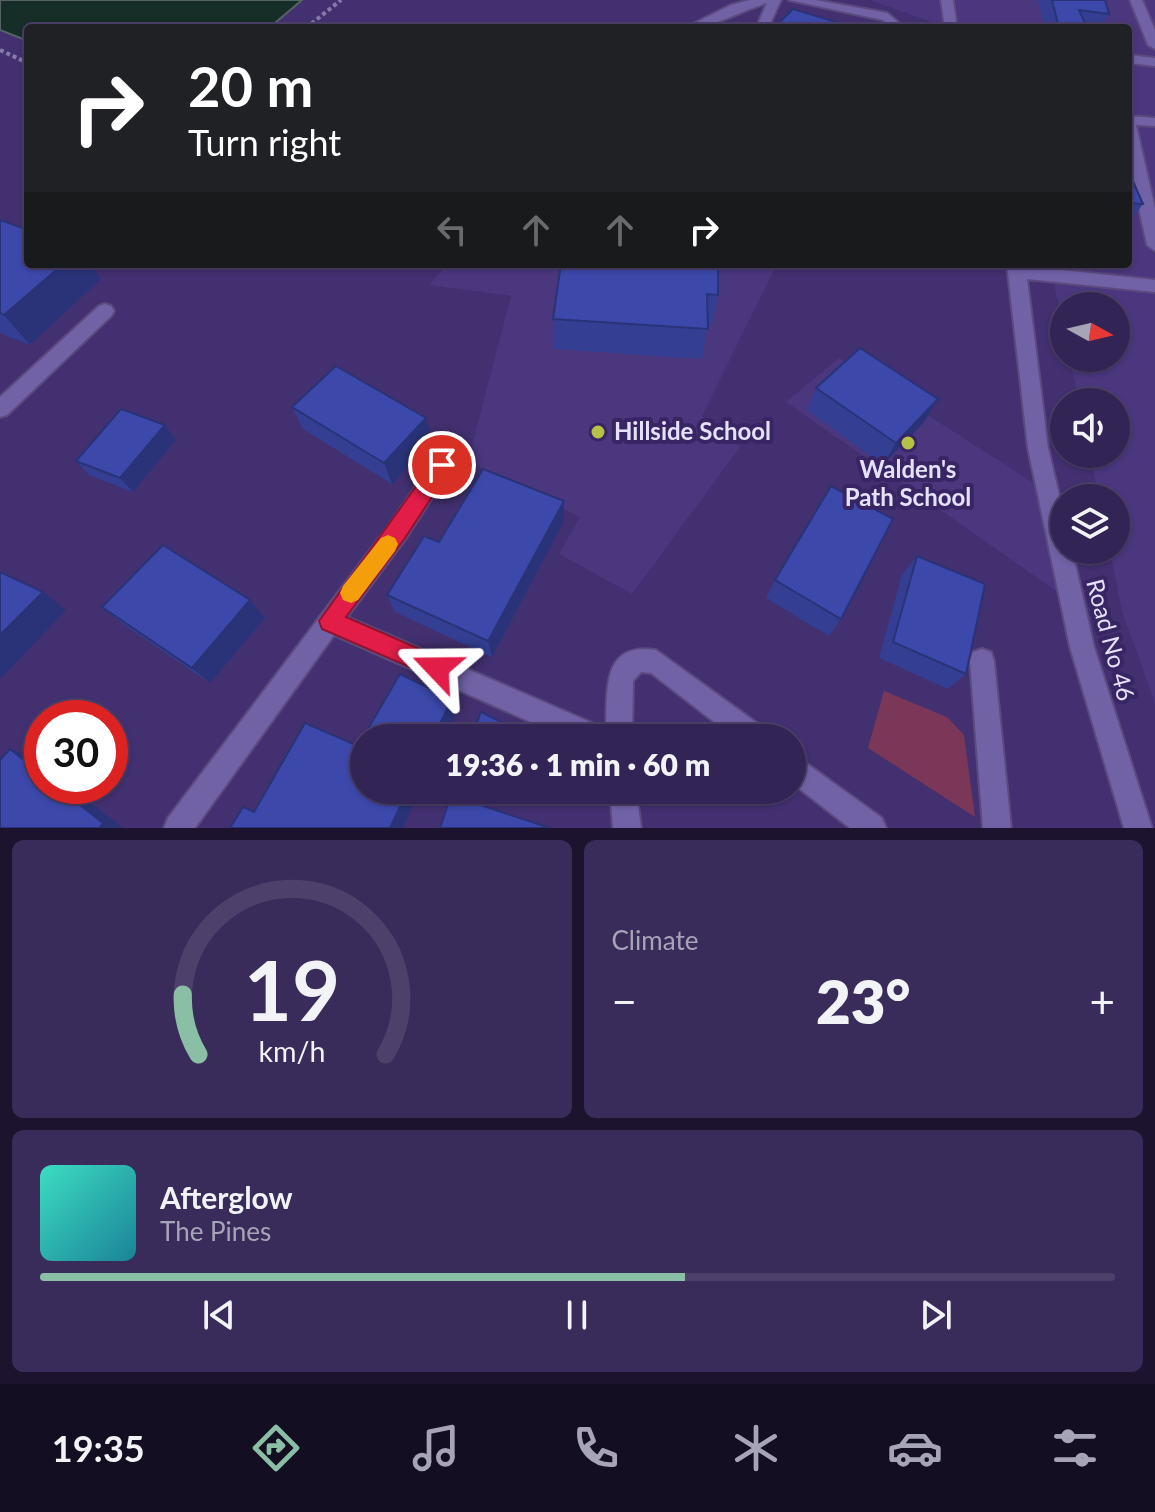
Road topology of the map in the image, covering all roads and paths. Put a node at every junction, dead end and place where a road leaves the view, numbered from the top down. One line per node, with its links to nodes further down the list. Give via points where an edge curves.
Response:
1 (341, 0): 7 (path)
2 (764, 0): 8 (street)
3 (775, 0): 9 (street)
4 (795, 0): 10 (street, via 887,17)
5 (947, 0): 11 (street)
6 (1136, 0): 12 (street)
7 (311, 24)
8 (700, 24)
9 (764, 24)
10 (895, 24)
11 (950, 24)
12 (1155, 45)
13 (0, 50): 15 (path)
14 (1132, 59): 16 (street)
15 (24, 61)
16 (1155, 62)
17 (1132, 122): 18 (street)
18 (1155, 122)
19 (1132, 140): 20 (street)
20 (1155, 245)
21 (1017, 268): 22 (street); 37 (street, Road No 46, via 1038,448 1082,647)
22 (1155, 286)
23 (105, 311): 24 (street)
24 (0, 409)
25 (442, 465): 26 (street)
26 (330, 621): 28 (street); 33 (street)
27 (982, 661): 36 (street)
28 (565, 724)
29 (619, 724): 30 (street, via 621,676 636,659 656,662)
30 (738, 724)
31 (806, 777): 35 (street)
32 (624, 804): 34 (street)
33 (178, 828)
34 (627, 828)
35 (872, 828)
36 (997, 828)
37 (1138, 828)

